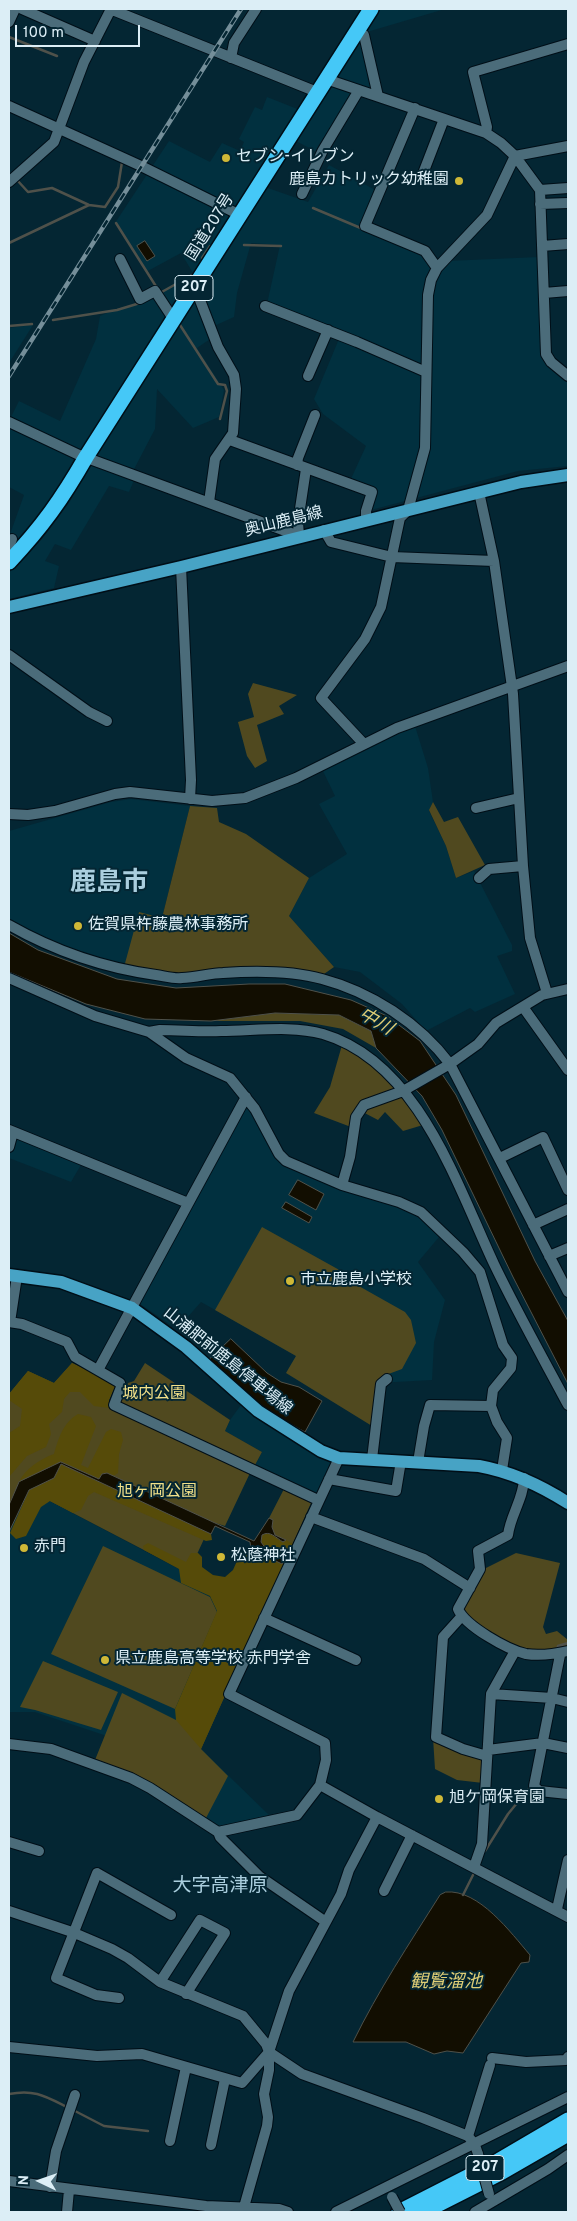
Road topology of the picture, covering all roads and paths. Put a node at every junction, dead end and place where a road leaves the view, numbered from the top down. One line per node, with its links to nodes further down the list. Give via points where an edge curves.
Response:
1 (15, 9): 6 (street)
2 (22, 9): 8 (street)
3 (111, 9): 8 (street); 10 (street)
4 (256, 9): 10 (street, via 234,43)
5 (371, 9): 7 (highway, 国道207号 / 207)
6 (9, 22)
7 (356, 30): 11 (highway, 国道207号 / 207); 14 (street, via 364,35)
8 (95, 41): 18 (street)
9 (568, 44): 19 (street, via 473,72)
10 (231, 58): 13 (street)
11 (326, 79): 12 (street); 13 (highway, 国道207号 / 207)
12 (359, 90): 14 (street); 26 (street, via 323,150)
13 (317, 92): 29 (highway, 国道207号 / 207)
14 (378, 96): 16 (street)
15 (9, 106): 18 (street)
16 (415, 108): 17 (street); 33 (street, via 366,226 425,251)
17 (444, 118): 19 (street); 22 (street)
18 (59, 128): 23 (street, via 54,142); 29 (street)
19 (486, 133): 21 (street)
20 (568, 146): 21 (street)
21 (515, 156): 25 (street); 33 (street, via 487,215)
22 (422, 176)
23 (10, 179)
24 (568, 188): 25 (street)
25 (540, 190): 28 (street)
26 (302, 194)
27 (568, 203): 28 (street)
28 (540, 204): 31 (street)
29 (240, 215): 34 (highway, 国道207号 / 207)
30 (568, 244): 31 (street)
31 (542, 246): 36 (street)
32 (120, 259): 38 (street, via 140,299 155,291)
33 (438, 268): 40 (street, via 428,287)
34 (192, 291): 38 (highway, 国道207号 / 207); 45 (street, via 198,296 218,346 234,375 236,389)
35 (568, 291): 36 (street)
36 (544, 293): 42 (street, via 546,354)
37 (266, 306): 39 (street)
38 (174, 320): 46 (highway, 国道207号 / 207)
39 (328, 330): 40 (street); 41 (street)
40 (426, 372): 51 (street, via 425,448)
41 (308, 376)
42 (568, 376)
43 (315, 415): 47 (street, via 298,458)
44 (9, 422): 46 (street)
45 (230, 440): 47 (street); 50 (street, via 215,459)
46 (86, 457): 50 (street); 55 (highway, 国道207号 / 207, via 39,530)
47 (302, 467): 52 (street, via 372,492); 54 (street)
48 (568, 475): 49 (main road, 奥山鹿島線)
49 (479, 492): 51 (main road, 奥山鹿島線); 57 (street)
50 (208, 502): 54 (street)
51 (408, 510): 52 (main road, 奥山鹿島線); 56 (street, via 400,518)
52 (366, 520): 53 (main road, 奥山鹿島線)
53 (324, 530): 54 (main road, 奥山鹿島線); 56 (street, via 332,542)
54 (299, 536): 58 (main road, 奥山鹿島線)
55 (11, 550)
56 (392, 557): 57 (street); 64 (street, via 381,607 369,631 321,698)
57 (494, 561): 62 (street)
58 (181, 567): 59 (main road, 奥山鹿島線); 65 (street)
59 (9, 608)
60 (9, 655): 63 (street, via 81,707)
61 (568, 666): 62 (street)
62 (511, 686): 64 (street); 66 (street)
63 (107, 721)
64 (363, 743): 65 (street, via 296,778 245,798 229,801)
65 (190, 798): 68 (street, via 130,792 55,812)
66 (519, 798): 67 (street); 69 (street)
67 (476, 808)
68 (9, 814)
69 (523, 866): 70 (street, via 489,869); 74 (street, via 530,938)
70 (479, 878)
71 (9, 925): 77 (street, via 58,949 123,971 181,978 223,973 295,974 322,979 399,1015 437,1047)
72 (9, 978): 76 (street, via 95,1016)
73 (568, 989): 74 (street)
74 (547, 993): 75 (street)
75 (523, 1007): 77 (street, via 496,1023 478,1044); 78 (street)
76 (149, 1032): 79 (street, via 300,1030 322,1034 369,1057 387,1071); 80 (street, via 186,1058 230,1078)
77 (450, 1064): 79 (street); 83 (street)
78 (568, 1070)
79 (403, 1091): 84 (street, via 371,1102 360,1110); 97 (street, via 436,1141 511,1298)
80 (246, 1097): 84 (street, via 286,1161); 86 (street)
81 (11, 1131): 82 (street); 86 (street)
82 (9, 1147)
83 (500, 1158): 85 (street, via 543,1137); 88 (street)
84 (342, 1185): 98 (street, via 421,1212 480,1272 503,1345 512,1358 511,1368 494,1390)
85 (568, 1190)
86 (188, 1203): 93 (street)
87 (568, 1209): 88 (street)
88 (533, 1225): 90 (street)
89 (568, 1248): 90 (street)
90 (549, 1256): 92 (street)
91 (13, 1276): 93 (main road, 山浦肥前鹿島停車場線, via 61,1282); 94 (street)
92 (568, 1292)
93 (132, 1308): 95 (street); 99 (main road, 山浦肥前鹿島停車場線, via 186,1347 258,1412 321,1451)
94 (9, 1322): 95 (street, via 67,1342 75,1357)
95 (98, 1370): 106 (street, via 120,1383 114,1405)
96 (386, 1379): 100 (street, via 381,1384)
97 (568, 1405)
98 (491, 1406): 102 (street, via 430,1405); 103 (street, via 507,1438)
99 (339, 1458): 100 (main road, 山浦肥前鹿島停車場線); 105 (street)
100 (372, 1460): 101 (main road, 山浦肥前鹿島停車場線)
101 (402, 1461): 102 (main road, 山浦肥前鹿島停車場線); 105 (street, via 396,1491)
102 (418, 1462): 103 (main road, 山浦肥前鹿島停車場線)
103 (502, 1470): 104 (main road, 山浦肥前鹿島停車場線)
104 (524, 1478): 107 (main road, 山浦肥前鹿島停車場線); 109 (street, via 524,1488 510,1521 508,1535 478,1551 480,1569)
105 (329, 1480): 106 (street)
106 (318, 1500): 108 (street)
107 (568, 1503)
108 (311, 1517): 109 (street, via 424,1559); 111 (street)
109 (470, 1588): 110 (street, via 458,1609)
110 (461, 1617): 112 (street); 121 (street, via 443,1637 436,1737 463,1749)
111 (264, 1618): 114 (street); 122 (street, via 229,1694 325,1743 326,1760)
112 (515, 1651): 113 (street, via 527,1654); 115 (street)
113 (564, 1653): 116 (street)
114 (356, 1660)
115 (491, 1694): 116 (street); 121 (street)
116 (552, 1698): 117 (street); 118 (street)
117 (568, 1702)
118 (543, 1743): 120 (street); 121 (street); 123 (street, via 534,1786)
119 (9, 1744): 125 (street, via 51,1749 131,1778)
120 (568, 1748)
121 (488, 1753): 130 (street, via 482,1844)
122 (320, 1784): 124 (street); 125 (street, via 297,1815)
123 (568, 1794)
124 (377, 1817): 126 (street); 136 (street)
125 (218, 1832): 136 (street, via 259,1876)
126 (412, 1835): 130 (street); 131 (street)
127 (9, 1842): 128 (street)
128 (39, 1851)
129 (568, 1860): 132 (street)
130 (476, 1869): 132 (street)
131 (384, 1891)
132 (557, 1909): 135 (street)
133 (9, 1911): 137 (street)
134 (171, 1915): 137 (street, via 97,1873)
135 (568, 1917)
136 (326, 1922): 142 (street, via 289,1991)
137 (72, 1932): 138 (street, via 128,1958); 140 (street, via 56,1978 96,1995)
138 (160, 1982): 139 (street); 139 (street, via 200,1920 225,1934)
139 (186, 1994): 142 (street, via 242,2016)
140 (119, 1998)
141 (9, 2047): 144 (street, via 97,2056 142,2054)
142 (269, 2052): 145 (street, via 242,2084); 150 (street, via 302,2074); 160 (street, via 264,2094 267,2126)
143 (568, 2057): 150 (street, via 566,2060 491,2062)
144 (186, 2067): 145 (street); 151 (street)
145 (225, 2078): 152 (street)
146 (75, 2095): 156 (street, via 56,2151)
147 (568, 2097): 153 (street)
148 (568, 2120): 164 (highway, 207, via 493,2164)
149 (568, 2134): 165 (highway, 207)
150 (468, 2136): 153 (street)
151 (170, 2141)
152 (211, 2145)
153 (476, 2149): 159 (street, bridge); 163 (street)
154 (568, 2155): 159 (street)
155 (9, 2181): 156 (street)
156 (50, 2187): 157 (street)
157 (69, 2190): 160 (street, via 206,2206); 162 (street)
158 (392, 2197): 164 (street, bridge)
159 (491, 2203): 166 (street)
160 (244, 2207): 161 (street)
161 (283, 2211)
162 (67, 2212)
163 (336, 2212)
164 (400, 2212)
165 (423, 2212)
166 (475, 2212)

